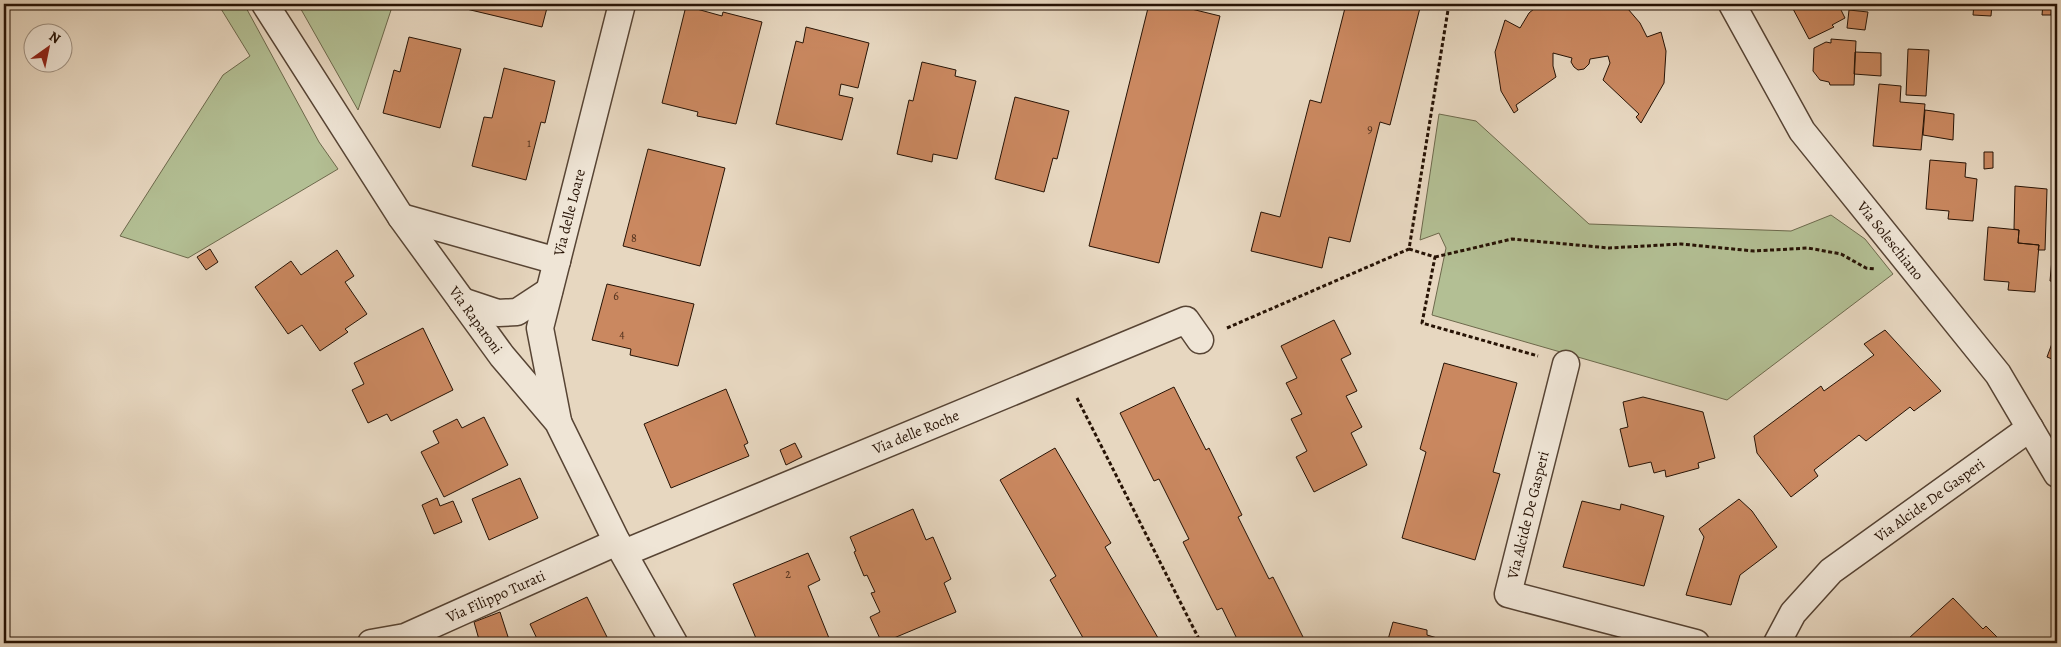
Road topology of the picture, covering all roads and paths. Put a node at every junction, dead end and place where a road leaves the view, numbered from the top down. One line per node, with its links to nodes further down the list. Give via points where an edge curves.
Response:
1 (265, 4): 5 (street, Via Raparoni)
2 (622, 4): 8 (street, Via delle Loare)
3 (1449, 4): 6 (path)
4 (1732, 4): 9 (street, Via Soleschiano, via 1802,131)
5 (401, 217): 8 (street); 11 (street, Via Raparoni)
6 (1409, 249): 7 (path); 12 (path)
7 (1435, 257): 9 (path, via 1512,239 1609,248 1680,244 1754,251 1808,248 1841,254 1866,268 1898,272); 13 (path, via 1422,323)
8 (557, 261): 10 (street, Via delle Loare)
9 (1910, 264): 16 (street, Via Soleschiano, via 1998,374)
10 (549, 291): 11 (street, via 517,312 498,314); 15 (street, Via delle Loare, via 540,328)
11 (462, 301): 15 (street, Via Raparoni, via 502,356)
12 (1200, 340): 14 (street, Via delle Roche, via 1186,320)
13 (1566, 364): 22 (street, Via Alcide De Gasperi, via 1508,594)
14 (1064, 370): 18 (street, Via delle Roche); 21 (path)
15 (558, 422): 18 (street, Via Raparoni)
16 (2030, 428): 17 (street, Via Soleschiano); 23 (street, Via Alcide De Gasperi, via 1831,571 1793,614)
17 (2057, 474)
18 (620, 547): 19 (street, Via Filippo Turati, via 405,637); 20 (street, Via Raparoni)
19 (371, 643)
20 (674, 643)
21 (1201, 643)
22 (1696, 643)
23 (1777, 643)

